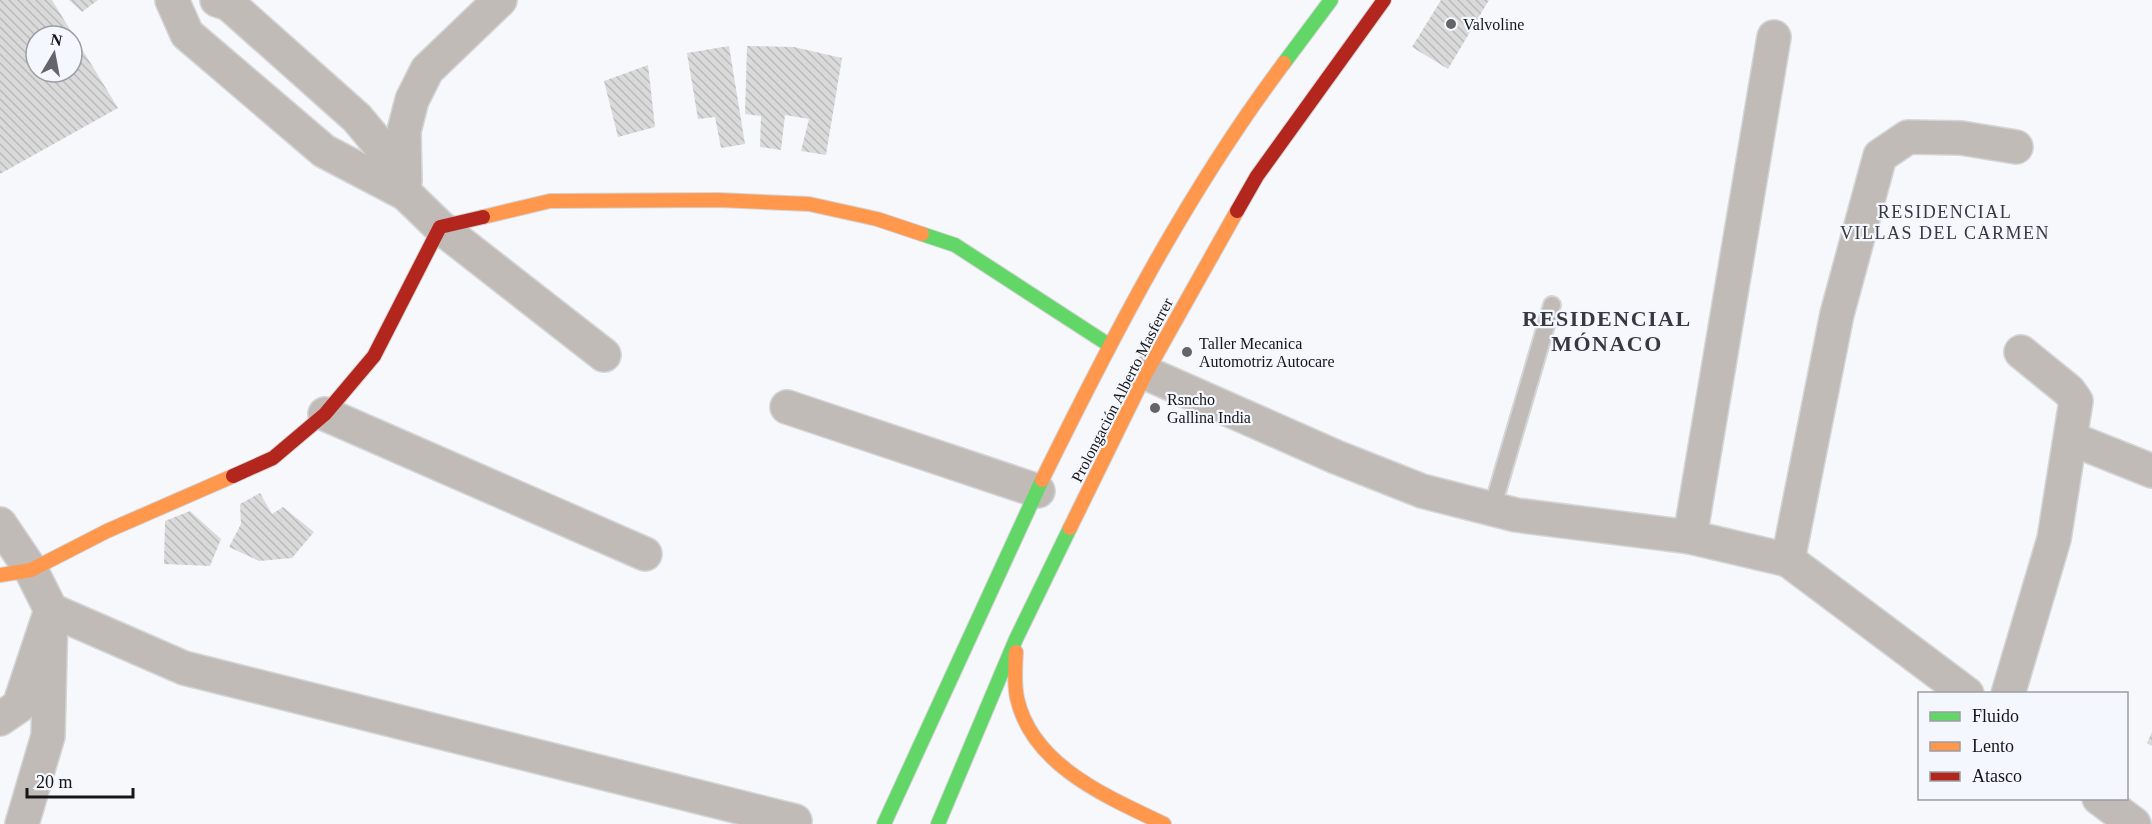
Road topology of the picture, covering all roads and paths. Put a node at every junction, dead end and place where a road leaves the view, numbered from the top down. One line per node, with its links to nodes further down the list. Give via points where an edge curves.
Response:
1 (172, 0): 8 (street, via 187,34 324,151)
2 (217, 0): 8 (street, via 229,4 357,118 387,154)
3 (500, 0): 8 (street, via 427,70 417,90 404,131)
4 (1331, 0): 11 (main road, Prolongación Alberto Masferrer, via 1221,152)
5 (1384, 0): 14 (main road, Prolongación Alberto Masferrer, via 1257,176)
6 (1774, 37): 22 (street)
7 (2016, 147): 24 (street, via 1961,138 1908,137 1880,156 1837,314)
8 (406, 194): 9 (street)
9 (440, 227): 11 (main road, via 550,201 809,204 877,219 955,245); 13 (street); 16 (main road, via 374,356)
10 (1552, 305): 20 (lane)
11 (1109, 345): 19 (main road, Prolongación Alberto Masferrer)
12 (2021, 352): 17 (street, via 2076,401)
13 (604, 355)
14 (1146, 372): 20 (street, via 1336,457 1422,491); 27 (main road, Prolongación Alberto Masferrer)
15 (787, 407): 19 (street)
16 (325, 414): 23 (street); 25 (main road, via 273,458)
17 (2072, 439): 18 (street); 29 (street, via 2054,539)
18 (2152, 471)
19 (1038, 491): 34 (main road, Prolongación Alberto Masferrer)
20 (1492, 509): 22 (street)
21 (0, 524): 25 (street)
22 (1690, 537): 24 (street)
23 (645, 554)
24 (1788, 560): 28 (street)
25 (16, 572): 26 (street)
26 (51, 610): 30 (street, via 19,706); 32 (street, via 184,668); 33 (street, via 48,736)
27 (1016, 639): 35 (main road, Prolongación Alberto Masferrer); 36 (main road, via 1018,703 1037,743 1059,766)
28 (1966, 692)
29 (2008, 692)
30 (0, 719)
31 (2102, 800): 37 (street)
32 (795, 821)
33 (22, 824)
34 (884, 824)
35 (938, 824)
36 (1164, 824)
37 (2134, 824)

